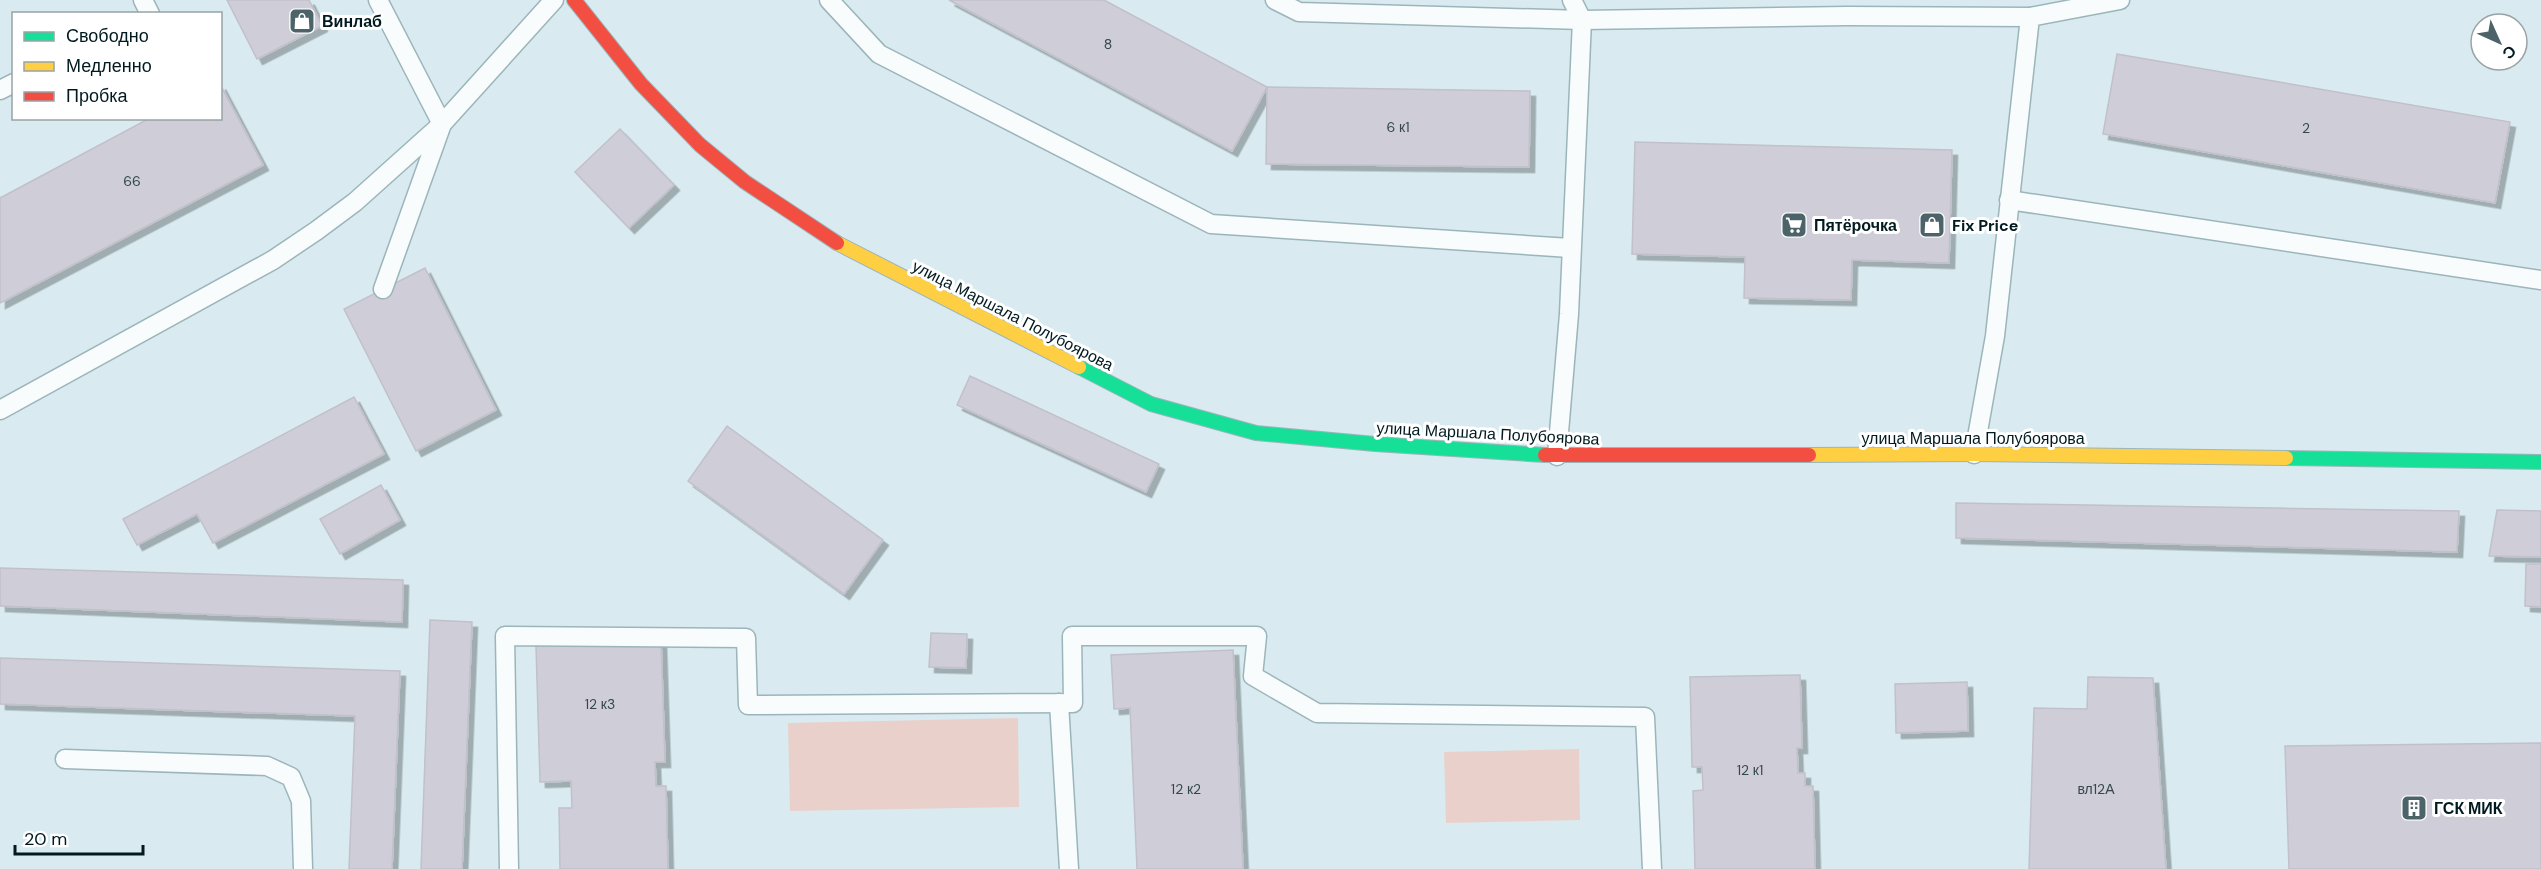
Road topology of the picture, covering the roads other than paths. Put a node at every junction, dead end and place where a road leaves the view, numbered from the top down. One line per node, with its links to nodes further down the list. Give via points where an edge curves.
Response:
1 (378, 0): 10 (lane)
2 (554, 0): 10 (lane)
3 (574, 0): 17 (street, улица Маршала Полубоярова, via 641,84 700,145 745,182 828,239 1151,404 1256,433)
4 (829, 0): 12 (lane, via 879,54 1211,224)
5 (1275, 0): 9 (lane, via 1299,12)
6 (1572, 0): 9 (lane)
7 (2121, 0): 8 (lane)
8 (2030, 17): 9 (lane); 11 (lane)
9 (1582, 20): 12 (lane)
10 (442, 124): 14 (lane); 15 (lane, via 355,202 273,260)
11 (2009, 200): 13 (lane); 16 (lane, via 1995,336)
12 (1570, 248): 17 (lane, via 1569,314)
13 (2541, 280)
14 (383, 288)
15 (0, 410)
16 (1974, 454): 17 (street, улица Маршала Полубоярова); 18 (street, улица Маршала Полубоярова)
17 (1557, 456)
18 (2541, 462)
19 (1059, 703): 22 (lane, via 748,705 746,638 505,636); 23 (lane); 24 (lane, via 1073,703 1072,636 1257,636 1253,676 1317,713 1645,717)
20 (65, 759): 21 (lane, via 267,766 291,777 301,801)
21 (303, 869)
22 (509, 869)
23 (1069, 869)
24 (1652, 869)

